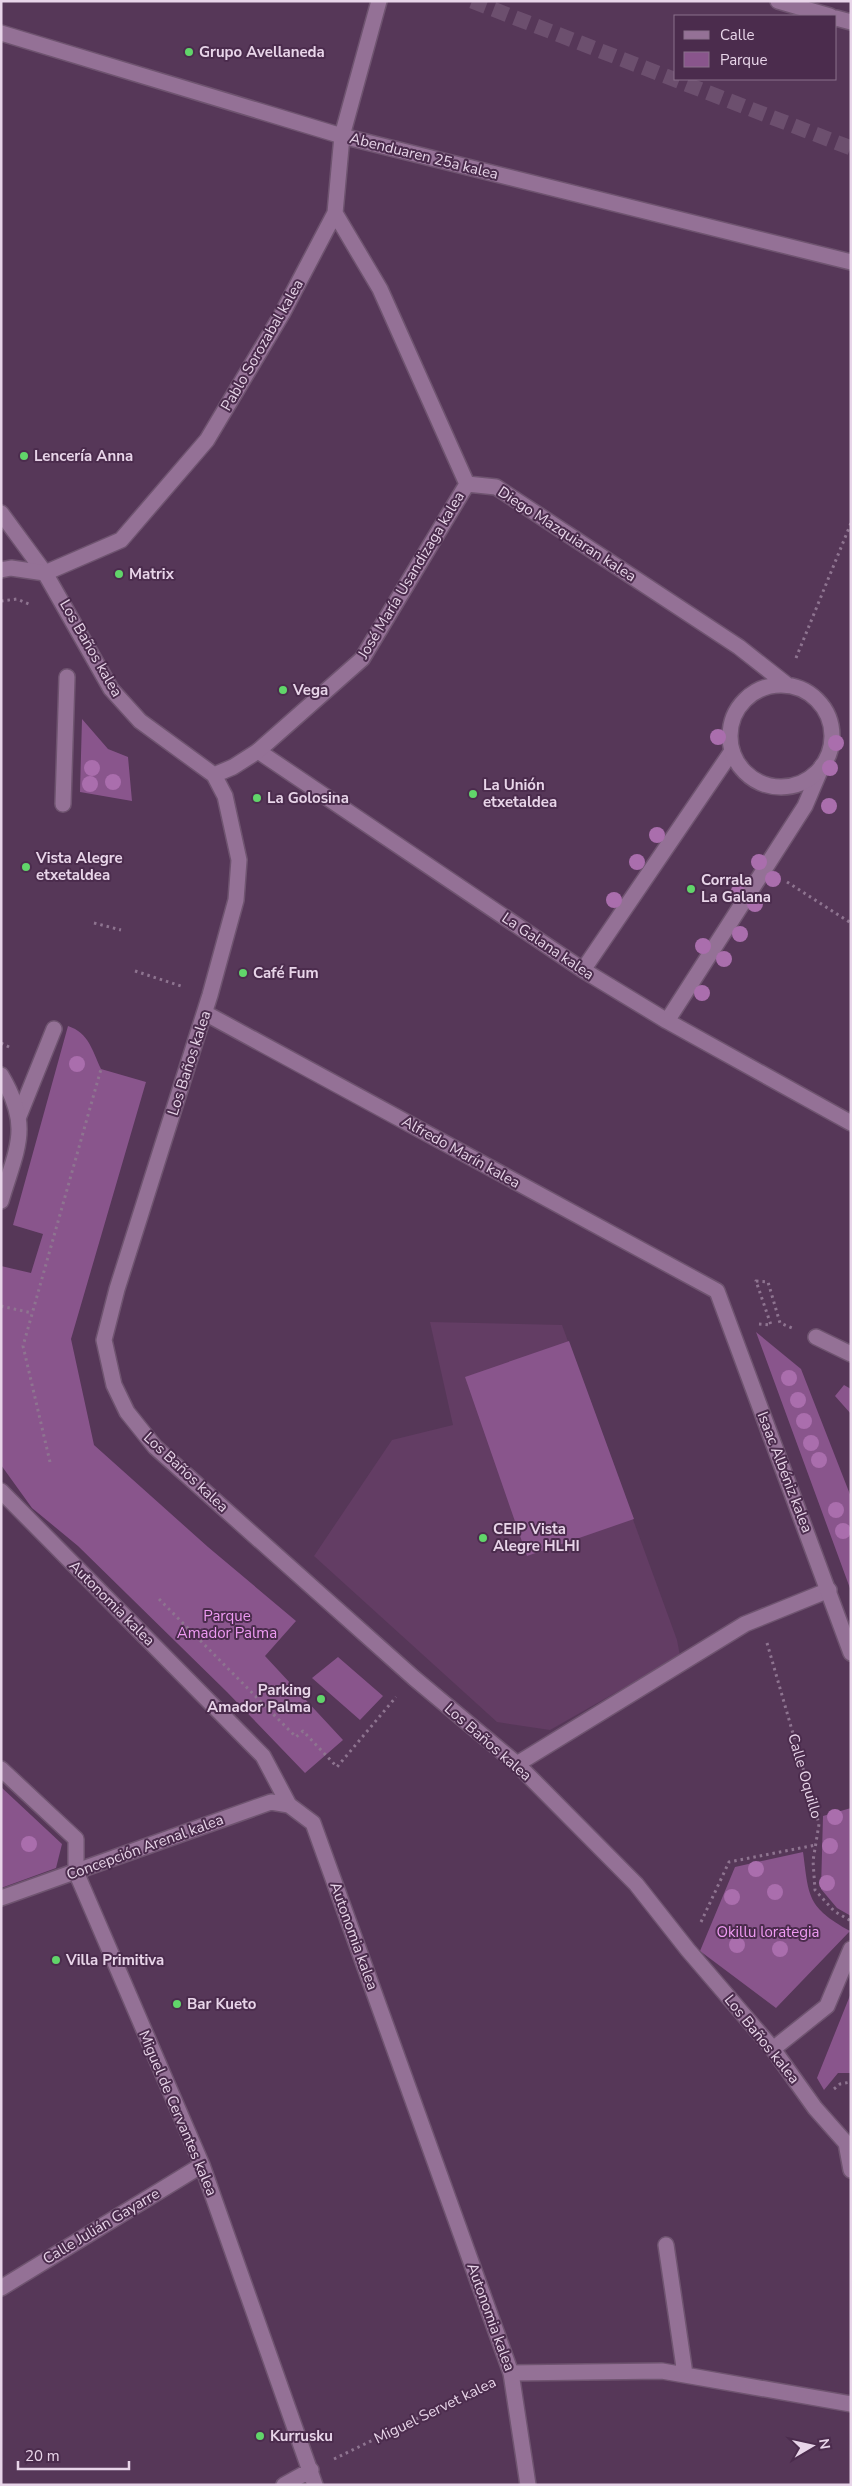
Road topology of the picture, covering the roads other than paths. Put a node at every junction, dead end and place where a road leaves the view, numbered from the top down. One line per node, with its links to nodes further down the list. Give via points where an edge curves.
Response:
1 (379, 1): 7 (street, Pablo Sorozabal kalea)
2 (778, 1): 3 (street)
3 (827, 15)
4 (837, 18): 5 (street)
5 (851, 22)
6 (1, 33): 7 (street, Abenduaren 25a kalea)
7 (342, 136): 8 (street, Pablo Sorozabal kalea); 9 (street, Abenduaren 25a kalea)
8 (335, 213): 10 (street, via 380,288); 13 (street, Pablo Sorozabal kalea, via 282,314 207,440 186,467 121,540)
9 (851, 262)
10 (466, 484): 15 (street, Diego Mazquiaran kalea, via 496,487 739,648); 16 (street, José María Usandizaga kalea, via 362,659)
11 (1, 513): 13 (street, Los Baños kalea)
12 (1, 570): 13 (street, via 11,568)
13 (45, 573): 19 (street, Los Baños kalea, via 111,689 140,721)
14 (67, 677): 20 (street)
15 (786, 684): 17 (street, via 760,689 738,708 730,736); 18 (street, via 814,696 831,722 830,752)
16 (258, 751): 19 (street, José María Usandizaga kalea); 21 (street, La Galana kalea)
17 (732, 751): 18 (street, via 751,777 765,785 797,785 812,777); 21 (street)
18 (822, 766): 23 (street, via 805,806)
19 (214, 775): 22 (street, Los Baños kalea, via 225,796 238,860 236,900)
20 (63, 804)
21 (583, 970): 23 (street, La Galana kalea)
22 (205, 1013): 29 (street, Alfredo Marín kalea); 35 (street, Los Baños kalea, via 117,1289 104,1340 114,1385 127,1412 155,1447 414,1678)
23 (667, 1021): 27 (street, La Galana kalea)
24 (54, 1029): 26 (street)
25 (1, 1075): 26 (street, via 11,1091)
26 (19, 1116): 28 (street, via 21,1132)
27 (851, 1123)
28 (1, 1201)
29 (717, 1291): 33 (street, Isaac Albéniz kalea)
30 (816, 1337): 31 (street)
31 (851, 1354)
32 (1, 1491): 37 (street, Autonomia kalea, via 263,1756)
33 (829, 1590): 34 (street, Isaac Albéniz kalea); 35 (street, via 745,1624)
34 (851, 1653)
35 (517, 1764): 41 (street, Los Baños kalea, via 636,1884)
36 (1, 1769): 38 (street, Miguel de Cervantes kalea, via 76,1839)
37 (289, 1805): 38 (street, Concepción Arenal kalea, via 271,1802); 46 (street, Autonomia kalea, via 314,1823)
38 (76, 1872): 39 (street, Concepción Arenal kalea); 42 (street, Miguel de Cervantes kalea)
39 (1, 1898)
40 (851, 1949): 41 (street, via 827,2006)
41 (773, 2049): 43 (street, Los Baños kalea, via 815,2108 846,2143)
42 (202, 2165): 45 (street, Calle Julián Gayarre); 49 (street, Miguel de Cervantes kalea)
43 (851, 2170)
44 (666, 2245): 47 (street)
45 (1, 2288)
46 (511, 2373): 47 (street, Miguel Servet kalea, via 662,2371); 51 (street, Autonomia kalea)
47 (685, 2374): 48 (street, Miguel Servet kalea)
48 (851, 2404)
49 (313, 2477): 50 (street)
50 (284, 2485)
51 (528, 2485)

